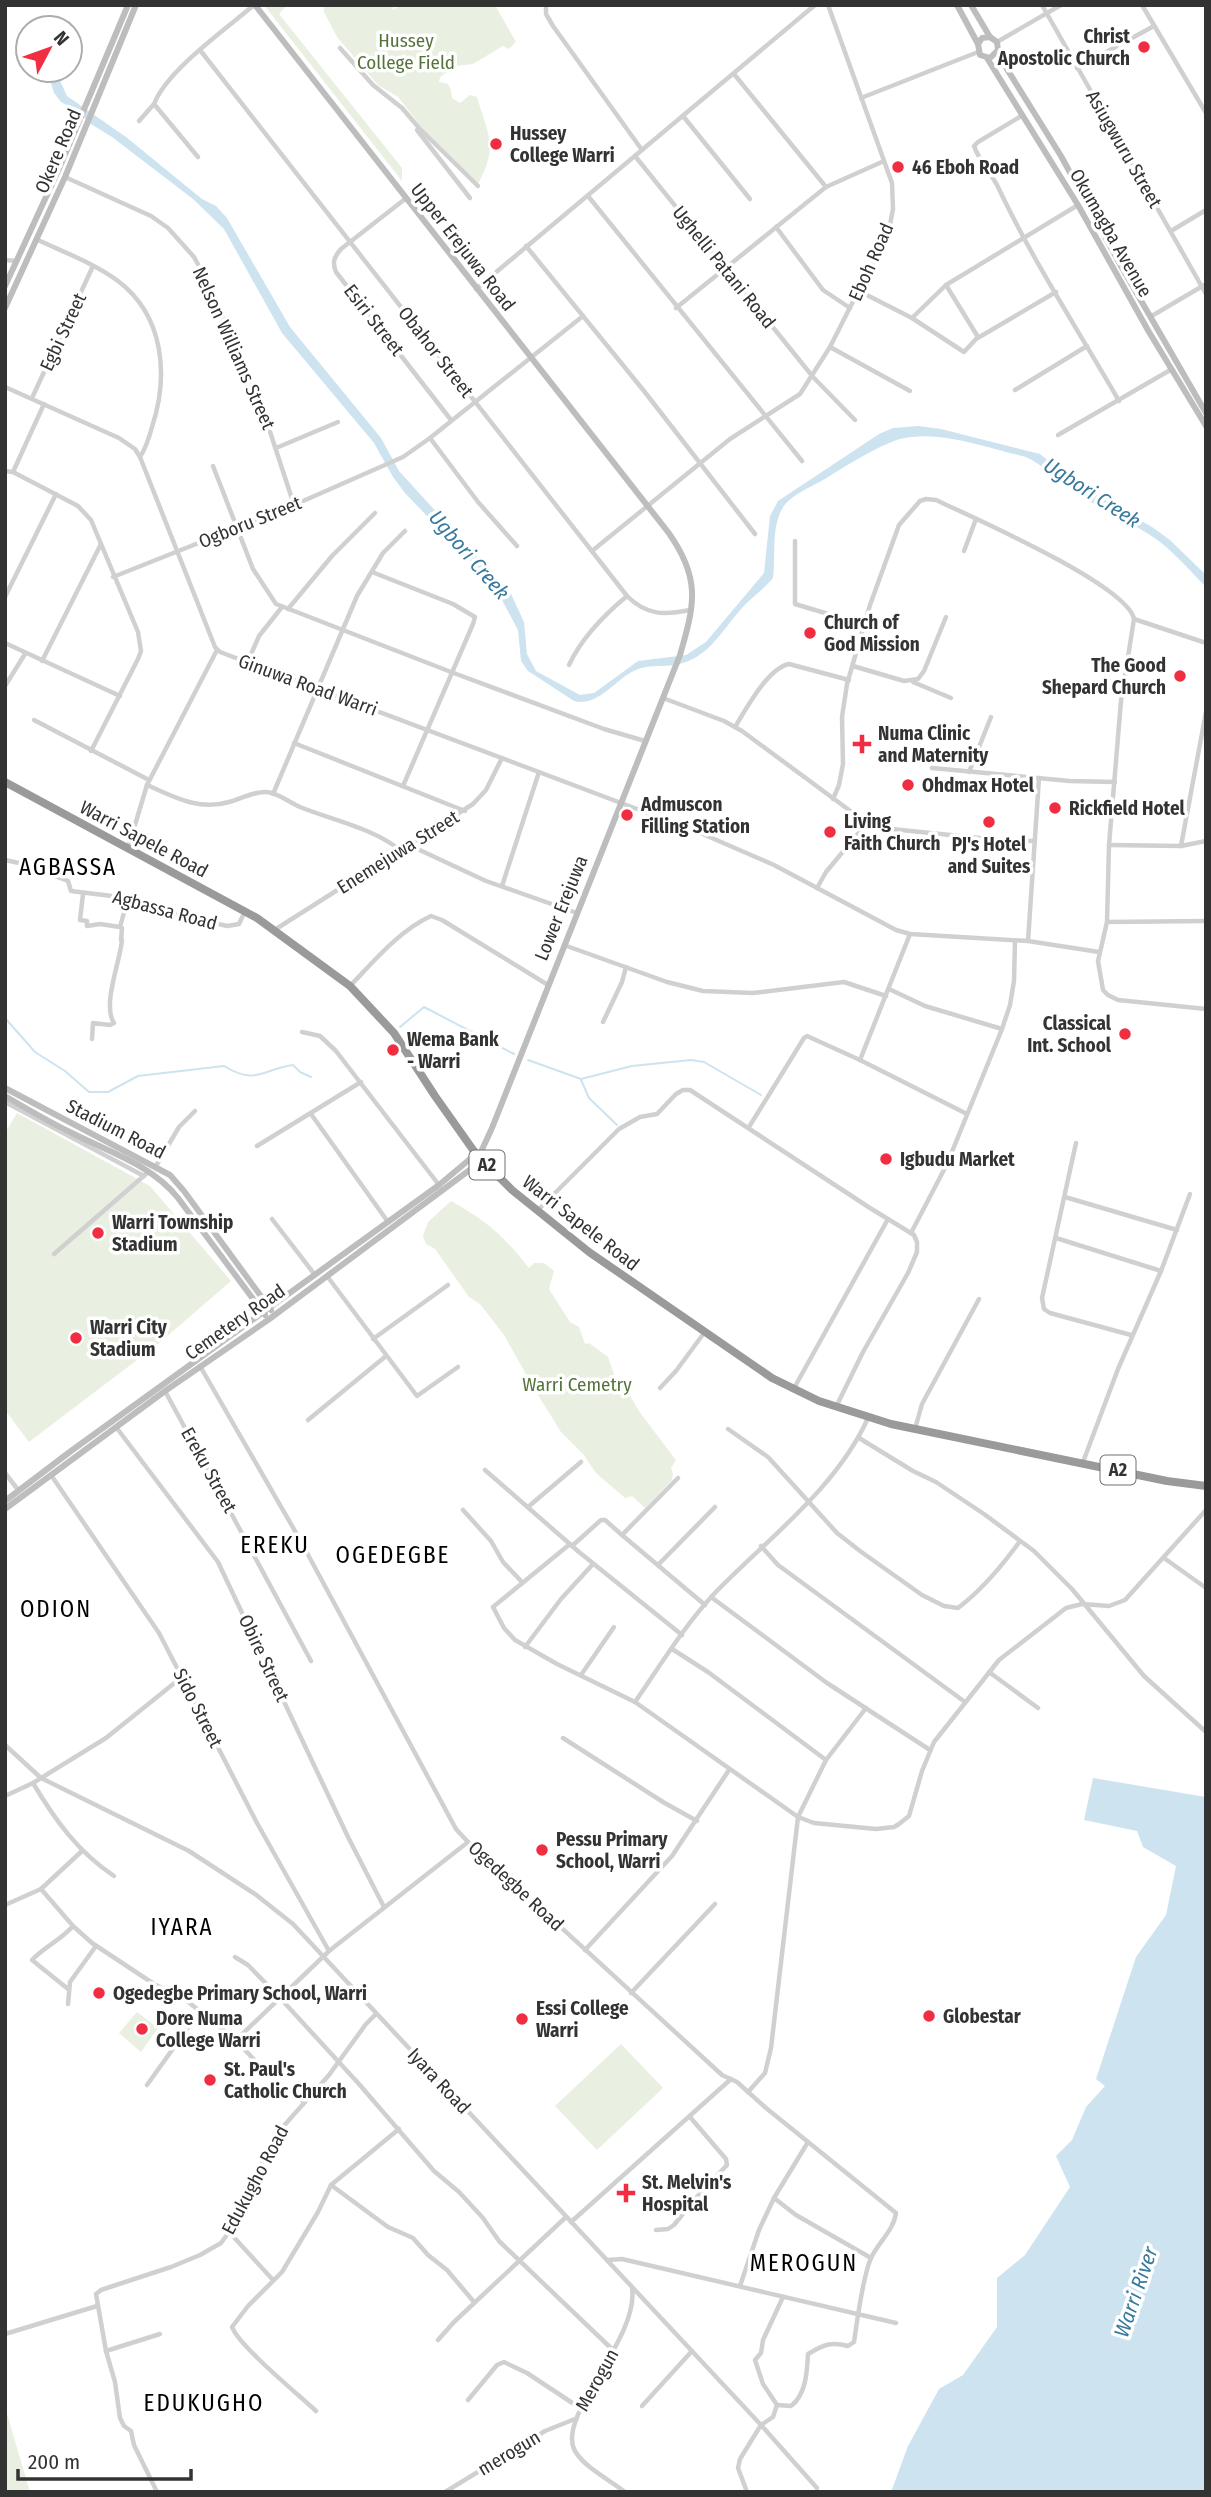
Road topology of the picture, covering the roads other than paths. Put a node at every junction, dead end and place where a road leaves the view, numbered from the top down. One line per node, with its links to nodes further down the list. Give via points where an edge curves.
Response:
1 (128, 5): 51 (main road, Okere Road)
2 (136, 5): 35 (main road, Okere Road)
3 (255, 5): 18 (street); 40 (main road, Upper Erejuwa Road)
4 (545, 5): 31 (street, via 553,26)
5 (815, 5): 23 (street)
6 (828, 5): 24 (street, Eboh Road)
7 (957, 5): 16 (main road)
8 (971, 5): 14 (main road)
9 (1042, 5): 12 (street, Asiugwuru Street)
10 (1060, 5): 12 (street)
11 (1142, 5): 13 (street)
12 (1046, 13): 15 (street); 22 (street, Asiugwuru Street)
13 (1154, 26): 22 (street); 27 (street)
14 (990, 37): 15 (main road); 16 (main road)
15 (997, 42): 20 (main road)
16 (978, 44): 19 (main road)
17 (340, 48): 25 (street)
18 (200, 50): 26 (street, via 169,80); 48 (street, Obahor Street)
19 (978, 52): 21 (main road); 24 (street)
20 (997, 53): 21 (main road); 65 (main road, Okumagba Avenue, via 1061,156)
21 (988, 58): 28 (main road, Okumagba Avenue)
22 (1077, 68): 45 (street, Asiugwuru Street)
23 (734, 74): 29 (street); 37 (street)
24 (861, 98): 34 (street, Eboh Road)
25 (395, 102): 36 (street); 39 (street)
26 (154, 104): 30 (street); 33 (street)
27 (1206, 113)
28 (1023, 115): 42 (main road, Okumagba Avenue); 46 (street, via 974,146)
29 (683, 116): 31 (street); 41 (street)
30 (139, 121)
31 (642, 150): 32 (street)
32 (635, 156): 38 (street); 53 (street, Ughelli Patani Road)
33 (198, 157)
34 (884, 161): 37 (street); 58 (street, Eboh Road, via 892,183 889,230)
35 (65, 177): 47 (main road, Okere Road); 88 (street, Nelson Williams Street, via 151,216 194,257 257,392)
36 (478, 186)
37 (826, 187): 44 (street)
38 (588, 196): 49 (street); 61 (street)
39 (470, 198)
40 (405, 199): 48 (street, Esiri Street); 57 (main road, Upper Erejuwa Road)
41 (750, 199)
42 (1078, 205): 46 (street); 71 (main road, Okumagba Avenue)
43 (1206, 211): 45 (street)
44 (776, 227): 53 (street); 62 (street, via 823,290)
45 (1171, 231): 55 (street, Asiugwuru Street)
46 (1024, 238): 54 (street); 59 (street)
47 (36, 239): 52 (street); 63 (main road, Okere Road)
48 (349, 242): 78 (street, Obahor Street); 82 (street, Esiri Street, via 334,260 336,272)
49 (526, 246): 57 (street); 64 (street)
50 (5, 260): 51 (street)
51 (17, 261): 56 (main road, Okere Road)
52 (93, 266): 76 (street, Egbi Street); 89 (street, via 118,280 137,300 161,351 158,410)
53 (725, 268): 61 (street); 72 (street, Ughelli Patani Road)
54 (946, 285): 66 (street); 67 (street)
55 (1204, 285): 60 (street, Asiugwuru Street); 65 (street)
56 (5, 286)
57 (476, 289): 70 (main road, Upper Erejuwa Road)
58 (859, 291): 62 (street, Eboh Road); 66 (street)
59 (1056, 292): 67 (street); 68 (street)
60 (1206, 294)
61 (676, 308): 81 (street)
62 (850, 308): 69 (street, Eboh Road)
63 (5, 309)
64 (583, 316): 70 (street, Ogboru Street); 91 (street)
65 (1150, 317): 80 (main road, Okumagba Avenue)
66 (912, 318): 67 (street, via 964,352)
67 (979, 338)
68 (1087, 346): 74 (street); 77 (street)
69 (830, 347): 72 (street, Eboh Road); 75 (street)
70 (530, 358): 78 (street, Ogboru Street); 97 (main road, Upper Erejuwa Road)
71 (1173, 369): 77 (street); 85 (main road, Okumagba Avenue)
72 (813, 377): 81 (street, Eboh Road, via 800,394); 83 (street, Ughelli Patani Road)
73 (5, 387): 76 (street, Ginuwa Road Warri)
74 (1015, 390)
75 (910, 391)
76 (32, 398): 79 (street, Ginuwa Road Warri)
77 (1119, 401): 86 (street)
78 (475, 402): 82 (street, Ogboru Street); 107 (street, Obahor Street)
79 (44, 404): 89 (street, Ginuwa Road Warri, via 119,438); 94 (street)
80 (1206, 413)
81 (764, 416): 90 (street); 91 (street, Eboh Road)
82 (452, 420): 87 (street, Ogboru Street)
83 (855, 421)
84 (338, 422): 88 (street)
85 (1206, 426)
86 (1058, 435)
87 (430, 438): 96 (street, Ogboru Street, via 411,452); 105 (street)
88 (276, 447): 96 (street, Nelson Williams Street)
89 (140, 457): 106 (street, Ginuwa Road Warri)
90 (802, 461)
91 (700, 464): 97 (street, Eboh Road); 102 (street)
92 (213, 466): 100 (street)
93 (5, 471): 94 (street)
94 (13, 472): 95 (street)
95 (56, 494): 104 (street, via 83,510); 112 (street)
96 (294, 505): 100 (street, Ogboru Street)
97 (648, 506): 107 (street, Eboh Road); 114 (main road, Upper Erejuwa Road, via 685,559)
98 (375, 513): 113 (street)
99 (976, 519): 108 (street); 116 (street, via 1091,578 1128,607); 117 (street, via 933,499 912,508 899,524)
100 (238, 528): 106 (street, Ogboru Street); 113 (street, via 259,580)
101 (405, 531): 109 (street)
102 (755, 534)
103 (795, 541): 117 (street, via 795,604)
104 (101, 544): 110 (street); 123 (street)
105 (517, 546)
106 (178, 551): 110 (street, Ogboru Street); 121 (street, Ginuwa Road Warri)
107 (592, 551): 111 (street, Obahor Street)
108 (964, 551)
109 (372, 572): 118 (street); 127 (street, via 475,617)
110 (113, 577): 132 (street, via 141,644)
111 (627, 596): 114 (street, Obahor Street, via 652,613); 125 (street, via 596,625)
112 (5, 597)
113 (285, 608): 118 (street); 124 (street, via 260,636)
114 (693, 609): 133 (main road, Lower Erejuwa)
115 (946, 617): 129 (street, via 924,671)
116 (1133, 619): 120 (street); 149 (street)
117 (864, 628): 126 (street)
118 (342, 629): 127 (street); 131 (street)
119 (5, 643): 122 (street)
120 (1206, 643)
121 (217, 650): 124 (street, Ginuwa Road Warri); 150 (street)
122 (25, 654): 123 (street); 130 (street)
123 (42, 661): 132 (street)
124 (248, 661): 131 (street, Ginuwa Road Warri)
125 (569, 665)
126 (853, 666): 128 (street); 129 (street)
127 (451, 672): 139 (street); 140 (street)
128 (849, 680): 138 (street, via 781,665); 153 (street, via 842,717 842,764)
129 (912, 681): 134 (street)
130 (5, 686)
131 (317, 687): 139 (street, Ginuwa Road Warri); 141 (street)
132 (120, 696): 142 (street)
133 (663, 698): 138 (street); 140 (main road, Lower Erejuwa)
134 (951, 698)
135 (1206, 712): 161 (street)
136 (991, 716): 146 (street)
137 (34, 720): 142 (street)
138 (734, 727): 153 (street)
139 (427, 729): 143 (street, Ginuwa Road Warri); 151 (street)
140 (646, 742): 154 (main road, Lower Erejuwa)
141 (294, 743): 151 (street); 152 (street)
142 (91, 751): 150 (street)
143 (502, 758): 145 (street, Ginuwa Road Warri); 155 (street, Enemejuwa Street, via 486,790)
144 (932, 768): 146 (street)
145 (539, 772): 154 (street, Ginuwa Road Warri); 165 (street)
146 (969, 772): 147 (street)
147 (1039, 778): 149 (street); 157 (street)
148 (5, 782): 162 (highway, Warri Sapele Road / A2)
149 (1115, 782): 160 (street)
150 (148, 783): 152 (street, via 203,806); 162 (street)
151 (403, 786): 155 (street)
152 (273, 794): 163 (street, via 367,831)
153 (833, 799): 156 (street)
154 (620, 802): 166 (street, Ginuwa Road Warri, via 738,849); 170 (main road, Lower Erejuwa)
155 (465, 811): 159 (street, Enemejuwa Street)
156 (866, 824): 157 (street); 166 (street)
157 (1035, 841): 177 (street)
158 (1206, 841): 161 (street)
159 (408, 844): 163 (street, Enemejuwa Street); 165 (street)
160 (1109, 845): 161 (street); 172 (street)
161 (1181, 846)
162 (128, 848): 169 (highway, Warri Sapele Road / A2)
163 (400, 850): 174 (street, Enemejuwa Street)
164 (5, 860): 167 (street, Agbassa Road, via 68,881 71,891)
165 (502, 886): 170 (street)
166 (817, 888): 175 (street, Ginuwa Road Warri, via 884,926)
167 (83, 894): 168 (street, Agbassa Road); 173 (street, via 80,920 88,921 87,926)
168 (128, 898): 169 (street, Agbassa Road, via 227,926 239,924); 173 (street)
169 (245, 911): 174 (highway, Warri Sapele Road / A2)
170 (577, 912): 178 (main road, Lower Erejuwa)
171 (1206, 921): 172 (street)
172 (1107, 922): 179 (street)
173 (120, 927): 189 (street, via 121,957 109,1004 114,1023 93,1023)
174 (276, 929): 182 (highway, Warri Sapele Road / A2)
175 (910, 934): 176 (street, Ginuwa Road Warri); 183 (street)
176 (1015, 941): 177 (street, Ginuwa Road Warri); 187 (street, via 1014,981)
177 (1028, 941): 179 (street, Ginuwa Road Warri)
178 (565, 945): 180 (street); 181 (main road, Lower Erejuwa)
179 (1099, 952): 185 (street, via 1101,982 1108,995 1124,1002)
180 (626, 967): 184 (street, via 703,991 753,993 844,982); 186 (street)
181 (548, 985): 182 (street, via 431,916 398,939); 201 (main road, Lower Erejuwa)
182 (350, 986): 201 (highway, Warri Sapele Road / A2, via 394,1033)
183 (889, 989): 184 (street); 187 (street, via 925,1006)
184 (886, 996): 190 (street)
185 (1206, 1009)
186 (603, 1022)
187 (1002, 1029): 197 (street)
188 (302, 1031): 191 (street, via 327,1042)
189 (92, 1038)
190 (860, 1060): 197 (street); 198 (street, via 805,1037)
191 (361, 1082): 196 (street); 204 (street)
192 (5, 1088): 202 (main road, Stadium Road)
193 (5, 1096): 203 (main road, Stadium Road)
194 (5, 1102): 203 (street)
195 (195, 1111): 202 (street, via 174,1134)
196 (311, 1114): 200 (street); 210 (street)
197 (967, 1114): 212 (street)
198 (749, 1128): 207 (street, via 683,1090 657,1114 619,1129); 209 (street)
199 (1076, 1143): 206 (street)
200 (257, 1146)
201 (479, 1157): 204 (main road, Cemetery Road); 207 (highway, Warri Sapele Road / A2); 217 (main road, Cemetery Road)
202 (156, 1166): 220 (main road, Stadium Road, via 184,1191)
203 (147, 1174): 214 (street); 221 (main road, Stadium Road, via 170,1188)
204 (439, 1185): 210 (main road, Cemetery Road)
205 (1190, 1194): 211 (street)
206 (1065, 1197): 211 (street); 213 (street)
207 (537, 1212): 224 (highway, Warri Sapele Road / A2)
208 (272, 1219): 216 (street)
209 (888, 1219): 212 (street); 231 (street)
210 (388, 1222): 216 (main road, Cemetery Road)
211 (1177, 1230): 215 (street)
212 (911, 1233): 233 (street, via 917,1252)
213 (1056, 1238): 215 (street); 225 (street, via 1042,1298 1044,1309)
214 (54, 1254)
215 (1161, 1271): 225 (street)
216 (315, 1275): 220 (main road, Cemetery Road)
217 (327, 1276): 222 (main road, Cemetery Road); 226 (street)
218 (448, 1285): 226 (street)
219 (978, 1299): 238 (street, via 922,1404)
220 (270, 1307): 221 (main road, Cemetery Road); 222 (main road, Stadium Road)
221 (263, 1312): 223 (main road, Stadium Road); 247 (main road, Cemetery Road)
222 (275, 1315): 223 (main road, Cemetery Road)
223 (268, 1320): 228 (main road, Cemetery Road)
224 (704, 1333): 230 (street); 231 (highway, Warri Sapele Road / A2)
225 (1132, 1335): 241 (street)
226 (373, 1339): 227 (street)
227 (386, 1356): 229 (street, via 417,1396); 235 (street)
228 (201, 1366): 232 (main road, Cemetery Road); 290 (street, Ogedegbe Road, via 444,1808)
229 (458, 1367)
230 (660, 1388)
231 (793, 1390): 233 (highway, Warri Sapele Road / A2)
232 (165, 1391): 236 (main road, Cemetery Road); 271 (street, Ereku Street)
233 (836, 1408): 234 (highway, Warri Sapele Road / A2)
234 (868, 1418): 238 (highway, Warri Sapele Road / A2); 239 (street)
235 (309, 1420)
236 (116, 1427): 244 (main road, Cemetery Road); 296 (street, Obire Street, via 218,1562)
237 (728, 1429): 249 (street, via 761,1451)
238 (915, 1429): 241 (highway, Warri Sapele Road / A2)
239 (859, 1438): 249 (street); 256 (street, via 936,1482)
240 (582, 1462): 250 (street)
241 (1083, 1462): 246 (highway, Warri Sapele Road / A2)
242 (485, 1470): 250 (street)
243 (5, 1473): 247 (street)
244 (51, 1475): 252 (main road, Cemetery Road); 274 (street, Sido Street, via 139,1602)
245 (678, 1478): 255 (street)
246 (1206, 1486)
247 (19, 1491): 248 (main road, Cemetery Road)
248 (5, 1501)
249 (808, 1501): 256 (street, via 860,1551 922,1595 952,1608 982,1589); 258 (street)
250 (528, 1507): 257 (street)
251 (715, 1507): 261 (street)
252 (5, 1509)
253 (463, 1510): 262 (street)
254 (1206, 1510): 259 (street)
255 (622, 1535): 257 (street, via 601,1520); 261 (street)
256 (1020, 1541): 265 (street)
257 (571, 1545): 260 (street); 262 (street)
258 (761, 1546): 264 (street); 276 (street, via 778,1565)
259 (1164, 1558): 263 (street); 265 (street, via 1125,1600 1109,1606)
260 (593, 1564): 268 (street); 269 (street)
261 (658, 1565): 266 (street)
262 (522, 1582): 269 (street, via 493,1608 504,1628)
263 (1206, 1588)
264 (711, 1597): 266 (street); 277 (street)
265 (1082, 1604): 272 (street, via 1066,1608); 279 (street, via 1143,1676)
266 (705, 1605): 268 (street)
267 (614, 1627): 273 (street)
268 (682, 1635): 270 (street)
269 (525, 1647): 273 (street)
270 (672, 1649): 275 (street); 283 (street)
271 (311, 1661)
272 (989, 1672): 276 (street); 278 (street)
273 (581, 1675): 275 (street)
274 (182, 1677): 285 (street, via 106,1738); 300 (street, Sido Street)
275 (635, 1702): 284 (street)
276 (965, 1702): 282 (street)
277 (866, 1708): 282 (street); 283 (street)
278 (1038, 1708)
279 (1206, 1732)
280 (563, 1738): 289 (street)
281 (5, 1745): 285 (street, Iyara Road)
282 (930, 1750): 288 (street, via 909,1816 894,1827 876,1829)
283 (826, 1760): 288 (street)
284 (729, 1770): 288 (street); 289 (street)
285 (41, 1778): 286 (street); 302 (street, Iyara Road, via 189,1851 232,1878 275,1908)
286 (33, 1783): 287 (street); 291 (street)
287 (5, 1796)
288 (798, 1818): 313 (street, via 771,2048 765,2073)
289 (697, 1821): 299 (street, via 672,1856)
290 (468, 1842): 296 (street); 299 (street, Ogedegbe Road)
291 (82, 1851): 292 (street); 293 (street)
292 (114, 1876)
293 (41, 1889): 295 (street); 297 (street)
294 (715, 1904): 304 (street)
295 (5, 1905)
296 (384, 1907): 300 (street)
297 (73, 1926): 298 (street); 303 (street, via 32,1960)
298 (96, 1946): 303 (street); 307 (street)
299 (585, 1950): 304 (street, Ogedegbe Road)
300 (329, 1951): 302 (street)
301 (235, 1957): 305 (street)
302 (324, 1959): 305 (street); 308 (street, Iyara Road)
303 (68, 1989): 306 (street)
304 (631, 1993): 311 (street, Ogedegbe Road)
305 (281, 1999): 309 (street); 310 (street)
306 (68, 2004)
307 (200, 2011): 309 (street); 312 (street)
308 (376, 2014): 310 (street, Edukugho Road); 320 (street, Iyara Road)
309 (236, 2040): 314 (street, via 267,2074)
310 (339, 2062): 314 (street, Edukugho Road); 316 (street)
311 (731, 2079): 313 (street, Ogedegbe Road); 315 (street)
312 (147, 2085)
313 (748, 2092): 317 (street, Ogedegbe Road)
314 (304, 2102): 323 (street, Edukugho Road, via 273,2138)
315 (690, 2116): 321 (street); 322 (street, via 727,2165 674,2225)
316 (399, 2129): 318 (street); 325 (street)
317 (808, 2141): 319 (street); 324 (street, Ogedegbe Road, via 896,2213)
318 (331, 2185): 327 (street, via 290,2259); 331 (street, via 379,2221 412,2238)
319 (774, 2198): 324 (street); 328 (street)
320 (566, 2217): 321 (street, Iyara Road); 325 (street)
321 (571, 2222): 326 (street, Iyara Road)
322 (656, 2230)
323 (230, 2234): 327 (street); 332 (street, Edukugho Road, via 200,2255 98,2291)
324 (871, 2258): 333 (street, Ogedegbe Road)
325 (520, 2260): 331 (street); 339 (street)
326 (606, 2260): 328 (street, via 622,2259); 329 (street, Iyara Road)
327 (273, 2280): 345 (street, via 232,2327)
328 (740, 2286): 330 (street)
329 (632, 2288): 339 (street, Merogun, via 631,2312); 340 (street, Iyara Road)
330 (783, 2297): 333 (street); 342 (street, via 755,2360)
331 (474, 2302): 337 (street)
332 (97, 2306): 335 (street); 338 (street)
333 (859, 2313): 334 (street); 342 (street, Ogedegbe Road, via 854,2342 848,2346 835,2342 808,2354 807,2376 798,2401 791,2406)
334 (896, 2323)
335 (5, 2334)
336 (160, 2334): 338 (street)
337 (438, 2340)
338 (106, 2351): 349 (street, via 120,2418 131,2431)
339 (614, 2351): 344 (street, Merogun)
340 (692, 2351): 343 (street); 347 (street, Iyara Road)
341 (468, 2400): 344 (street, via 496,2365 504,2362)
342 (777, 2405): 347 (street, via 773,2417)
343 (642, 2406)
344 (580, 2408): 346 (street, Merogun)
345 (316, 2411)
346 (576, 2419): 350 (street, merogun, via 545,2431); 351 (street, Merogun, via 571,2437 576,2454)
347 (761, 2425): 348 (street, Iyara Road); 352 (street, via 738,2468)
348 (817, 2488)
349 (157, 2492)
350 (445, 2492)
351 (625, 2492)
352 (747, 2492)

